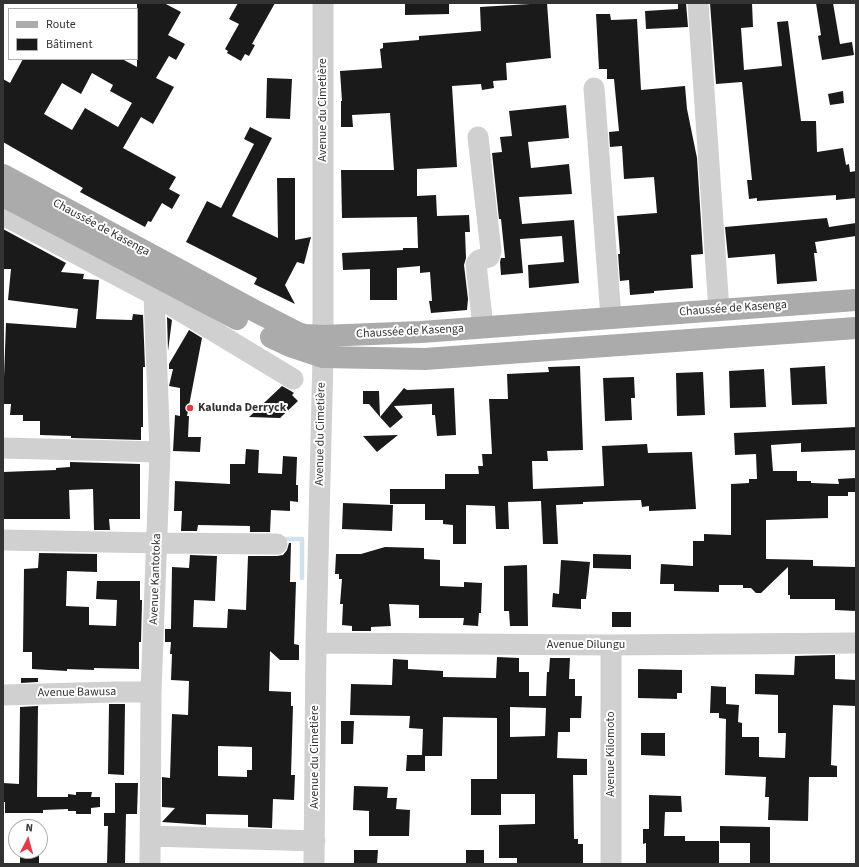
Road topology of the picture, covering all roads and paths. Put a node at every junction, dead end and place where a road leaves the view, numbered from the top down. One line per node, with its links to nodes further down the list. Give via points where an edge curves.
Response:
1 (323, 3): 14 (street, Avenue du Cimetière)
2 (698, 3): 10 (street)
3 (594, 88): 11 (street)
4 (478, 137): 12 (street, via 491,251 489,257 479,260 476,264)
5 (3, 175): 14 (main road, Chaussée de Kasenga)
6 (3, 196): 14 (main road, Chaussée de Kasenga, via 290,346)
7 (3, 215): 8 (street)
8 (154, 295): 15 (street); 17 (street, Avenue Kantotoka)
9 (856, 300): 10 (main road, Chaussée de Kasenga)
10 (719, 310): 11 (main road, Chaussée de Kasenga)
11 (611, 318): 12 (main road, Chaussée de Kasenga)
12 (483, 327): 14 (main road, Chaussée de Kasenga, via 421,332)
13 (856, 328): 14 (main road, Chaussée de Kasenga, via 425,359)
14 (323, 346): 21 (street, Avenue du Cimetière)
15 (293, 379)
16 (3, 448): 17 (street)
17 (160, 452): 19 (street, Avenue Kantotoka)
18 (3, 540): 19 (street)
19 (157, 543): 20 (street); 24 (street, Avenue Kantotoka)
20 (277, 544)
21 (316, 643): 23 (street, Avenue Dilungu); 27 (street, Avenue du Cimetière)
22 (856, 644): 23 (street, Avenue Dilungu)
23 (611, 645): 30 (street, Avenue Kilomoto)
24 (151, 692): 25 (street, Avenue Bawusa); 26 (street, Avenue Kantotoka)
25 (3, 695)
26 (150, 836): 27 (street); 28 (street, Avenue Kantotoka)
27 (314, 841): 29 (street, Avenue du Cimetière)
28 (150, 864)
29 (314, 864)
30 (612, 864)

